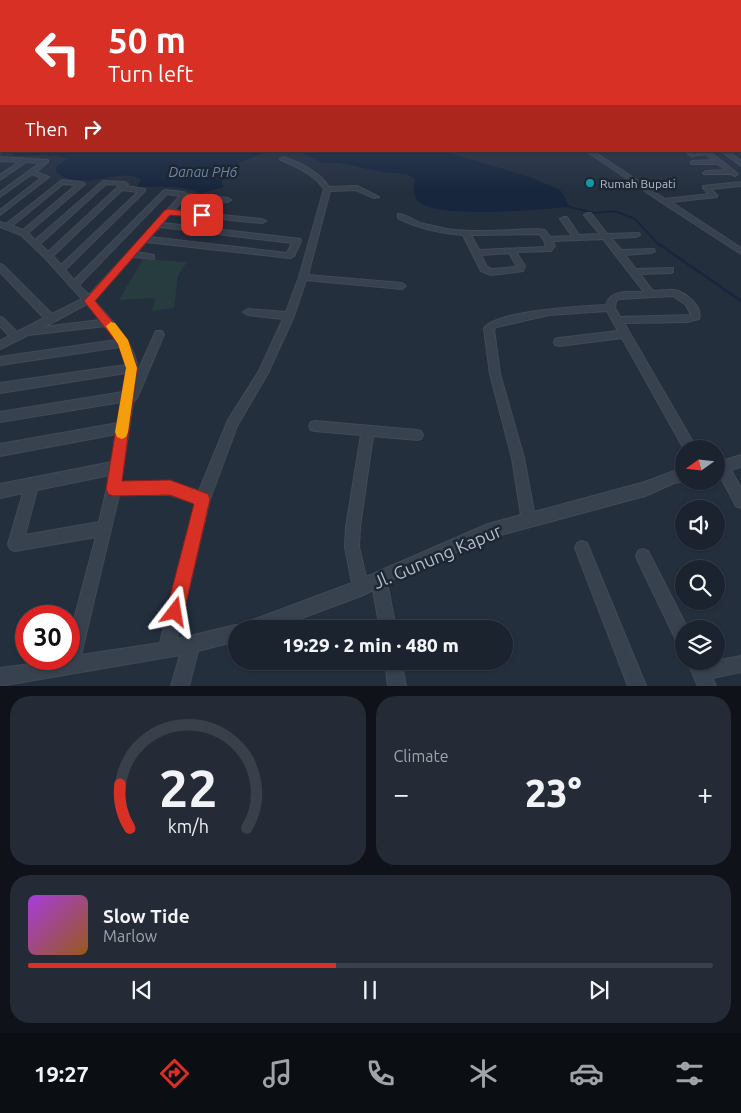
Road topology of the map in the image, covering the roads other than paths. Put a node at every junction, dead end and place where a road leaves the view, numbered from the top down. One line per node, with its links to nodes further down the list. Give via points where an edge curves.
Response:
1 (590, 152): 27 (street)
2 (705, 152): 4 (street); 8 (street)
3 (725, 152): 11 (street)
4 (691, 154)
5 (4, 159): 7 (street); 10 (street)
6 (283, 159): 21 (street, via 321,181)
7 (25, 160): 12 (street, via 46,161); 16 (street)
8 (718, 162): 9 (street); 14 (street)
9 (693, 163)
10 (0, 164)
11 (741, 164)
12 (31, 172): 15 (street); 23 (street)
13 (706, 173): 14 (street)
14 (737, 175)
15 (46, 177): 17 (street); 29 (street)
16 (0, 178)
17 (62, 182): 35 (street); 35 (street, via 82,184)
18 (730, 184): 19 (street); 22 (street); 27 (street, via 705,187 715,196)
19 (741, 184)
20 (121, 188): 42 (street, via 125,184 104,182); 49 (street); 52 (street, via 143,190)
21 (327, 189): 25 (street, via 358,188); 55 (street)
22 (741, 192)
23 (0, 195)
24 (182, 196): 26 (street); 28 (street); 56 (street, via 184,194 165,192)
25 (376, 197)
26 (228, 200)
27 (663, 201): 45 (street)
28 (168, 212): 33 (street); 34 (street)
29 (0, 213)
30 (588, 215): 38 (street)
31 (401, 216): 36 (street, via 420,224)
32 (564, 219): 39 (street)
33 (262, 220)
34 (157, 224): 40 (street); 40 (street, via 297,241 290,256)
35 (9, 229): 42 (street)
36 (467, 234): 41 (street, via 537,230); 46 (street)
37 (636, 235): 38 (street)
38 (604, 237): 39 (street); 47 (street)
39 (577, 238): 41 (street)
40 (144, 239): 48 (street)
41 (548, 239): 43 (street, via 551,246 548,250)
42 (35, 244): 49 (street)
43 (511, 250): 46 (street); 46 (street, via 522,266 520,269 487,272)
44 (650, 251): 47 (street)
45 (741, 252)
46 (476, 253)
47 (620, 253): 54 (street)
48 (131, 254): 50 (street); 59 (street)
49 (48, 256): 52 (street)
50 (151, 257)
51 (0, 267): 63 (street)
52 (60, 270): 56 (street)
53 (670, 270): 54 (street)
54 (634, 272): 58 (street)
55 (303, 278): 57 (street); 62 (street)
56 (74, 285): 59 (street)
57 (402, 286)
58 (650, 293): 60 (street, via 617,296); 65 (street, via 679,294 697,316 687,319)
59 (89, 300): 63 (street); 66 (street)
60 (610, 308): 65 (street); 95 (street, via 549,312 494,324 489,328 493,364 516,450)
61 (248, 312): 62 (street)
62 (290, 316): 93 (street, via 263,373 232,424)
63 (50, 319): 69 (street)
64 (0, 320): 69 (street)
65 (616, 320): 68 (street)
66 (108, 322): 69 (street); 71 (street)
67 (159, 334): 77 (street)
68 (624, 334): 70 (street); 83 (street)
69 (19, 335): 72 (street)
70 (559, 342)
71 (124, 343): 73 (street); 74 (street)
72 (0, 345)
73 (0, 361)
74 (132, 368): 75 (street); 76 (street)
75 (0, 388)
76 (128, 396): 77 (street); 78 (street)
77 (125, 413): 80 (street)
78 (0, 417)
79 (316, 426): 81 (street)
80 (122, 428): 84 (street); 87 (street)
81 (368, 431): 82 (street); 100 (street, via 352,547)
82 (417, 435)
83 (686, 440)
84 (0, 450)
85 (741, 462): 86 (street)
86 (725, 466)
87 (118, 467): 90 (street); 91 (street)
88 (675, 477): 95 (street, Jl. Gunung Kapur, via 645,489)
89 (725, 477): 94 (street)
90 (32, 485): 92 (street); 96 (street, via 15,544)
91 (113, 489): 93 (street, via 170,488); 96 (street)
92 (0, 491)
93 (203, 499): 107 (street)
94 (741, 501)
95 (529, 521): 99 (street, Jl. Gunung Kapur, via 488,531)
96 (104, 528): 104 (street)
97 (582, 548): 116 (street)
98 (643, 556): 103 (street)
99 (379, 578): 100 (street, Jl. Gunung Kapur); 102 (street)
100 (361, 588): 101 (street, Jl. Gunung Kapur)
101 (274, 620)
102 (386, 620)
103 (675, 620)
104 (80, 625)
105 (228, 635): 106 (street)
106 (191, 644): 107 (street); 114 (street)
107 (166, 650): 108 (street)
108 (80, 663)
109 (741, 664): 112 (street)
110 (41, 670): 113 (street)
111 (395, 670): 115 (street)
112 (701, 673)
113 (0, 677)
114 (180, 686)
115 (398, 686)
116 (637, 686)

